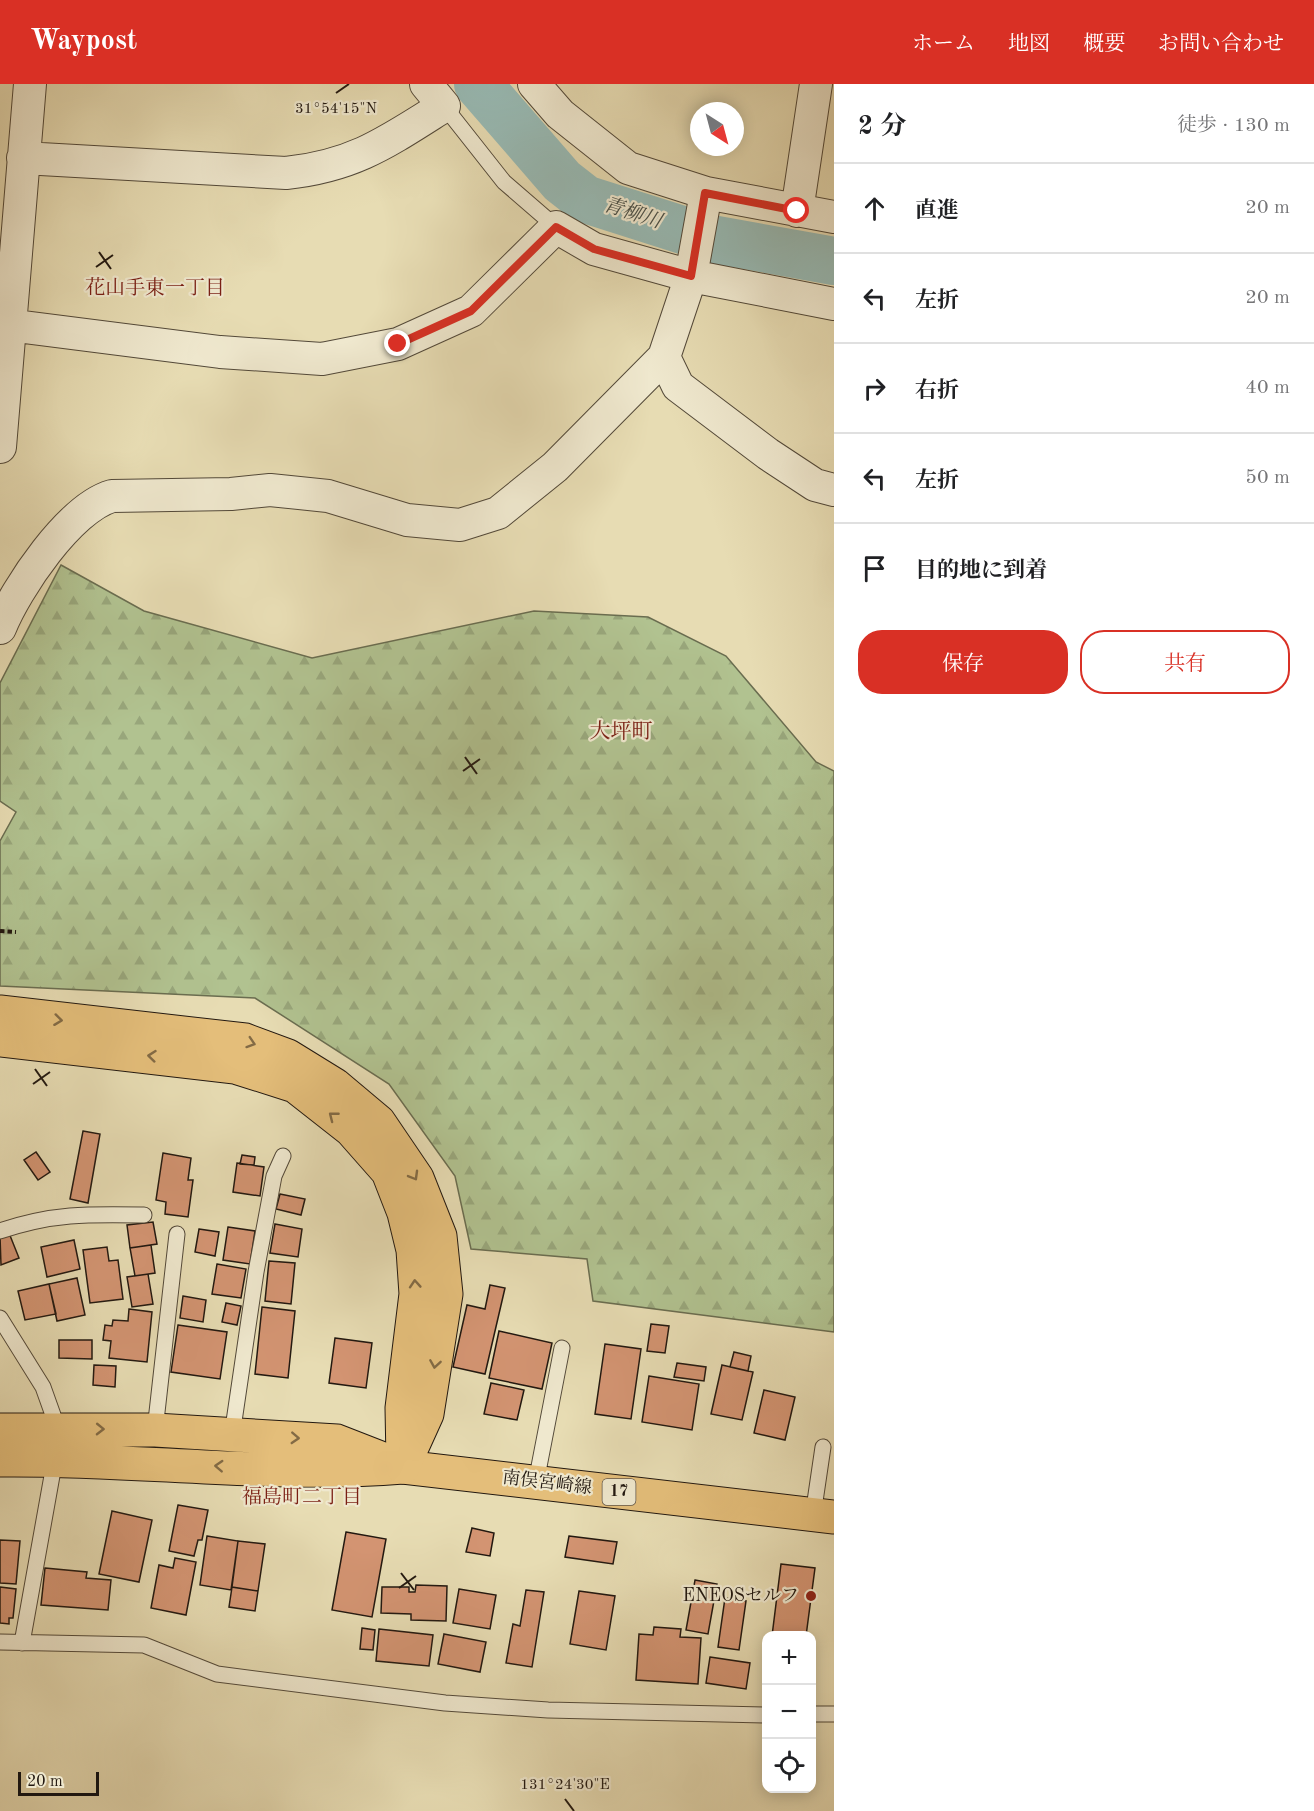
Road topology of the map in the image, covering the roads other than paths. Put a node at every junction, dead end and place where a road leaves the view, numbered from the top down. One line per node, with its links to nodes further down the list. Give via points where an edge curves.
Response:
1 (30, 84): 5 (street)
2 (534, 84): 6 (street, via 560,114 628,168)
3 (816, 84): 7 (street)
4 (435, 95): 5 (street, via 370,152 320,170 286,173); 9 (lane, via 504,182)
5 (23, 158): 12 (street)
6 (705, 193): 7 (street); 10 (street)
7 (797, 211): 8 (street)
8 (834, 218)
9 (556, 227): 10 (street, via 594,249); 12 (street, via 471,311 398,344 322,359 220,352)
10 (691, 276): 11 (street); 13 (street)
11 (834, 304)
12 (8, 325): 14 (street)
13 (664, 357): 15 (street, via 678,386 768,454 815,485); 16 (street, via 555,467 498,513 480,521 460,525 407,520 328,496 270,490 112,496 73,518)
14 (0, 447)
15 (834, 490)
16 (3, 605)
17 (0, 1012): 31 (main road, one-way to 31, via 245,1040 288,1056 335,1085 379,1122 417,1178 440,1236 446,1294 427,1414)
18 (0, 1040): 31 (main road, one-way to 18, via 402,1408 416,1293 413,1250 388,1172 351,1130 296,1086 235,1067)
19 (283, 1156): 28 (lane, via 274,1176 256,1272)
20 (144, 1215): 21 (lane, via 69,1214)
21 (0, 1231)
22 (177, 1234): 26 (lane)
23 (0, 1318): 27 (lane, via 43,1388)
24 (562, 1348): 32 (lane)
25 (0, 1430): 27 (main road, 南俣宮崎線 / 17)
26 (155, 1430): 27 (main road, 南俣宮崎線 / 17, one-way to 26); 28 (main road, 南俣宮崎線 / 17)
27 (55, 1434): 30 (main road, 南俣宮崎線 / 17); 31 (main road, 南俣宮崎線 / 17, one-way to 27, via 339,1472); 35 (lane)
28 (232, 1435): 31 (main road, 南俣宮崎線 / 17, one-way to 31, via 337,1441)
29 (824, 1447): 33 (lane)
30 (0, 1460)
31 (403, 1467): 32 (main road, 南俣宮崎線 / 17)
32 (536, 1482): 33 (main road, 南俣宮崎線 / 17)
33 (824, 1516)
34 (0, 1642): 35 (lane)
35 (22, 1642): 38 (lane, via 144,1645 218,1674 445,1703 548,1710)
36 (816, 1714): 37 (lane)
37 (834, 1714)
38 (762, 1715)

